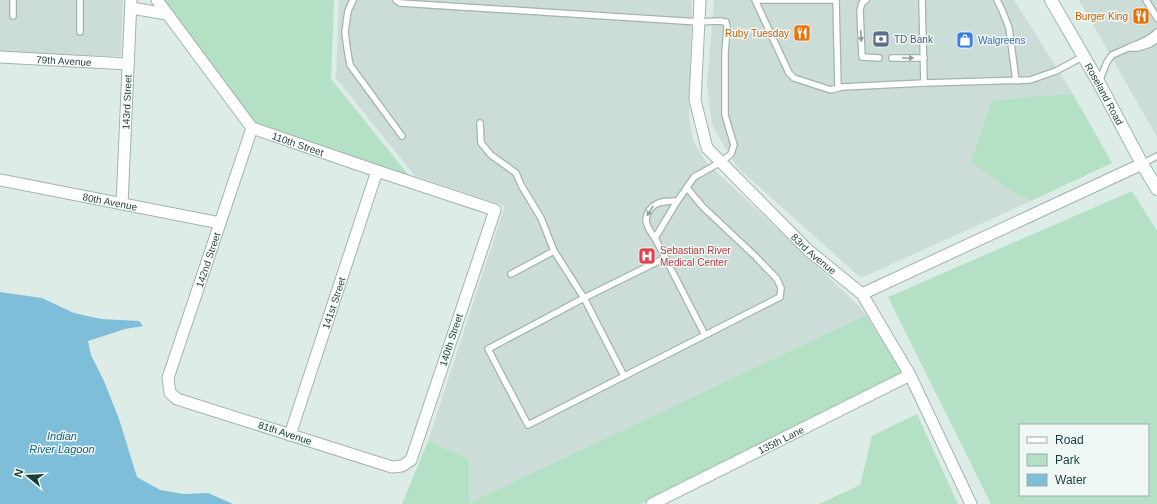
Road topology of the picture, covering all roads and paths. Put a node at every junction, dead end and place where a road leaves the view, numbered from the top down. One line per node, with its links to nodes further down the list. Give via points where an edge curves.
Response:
1 (14, 0): 15 (lane)
2 (80, 0): 18 (lane)
3 (157, 0): 14 (street)
4 (353, 0): 34 (lane, via 348,11 345,32 350,65)
5 (396, 0): 17 (lane, via 400,3)
6 (700, 0): 17 (street, 83rd Avenue)
7 (836, 0): 31 (lane); 31 (lane, via 755,0 788,73 794,78 831,90)
8 (866, 0): 24 (lane, one-way to 24, via 860,10 862,57)
9 (922, 0): 26 (lane)
10 (997, 0): 28 (lane, via 1009,28)
11 (1051, 0): 22 (main road, Roseland Road)
12 (1146, 0): 16 (lane)
13 (131, 4): 14 (street); 27 (street, 143rd Street)
14 (167, 14): 33 (street)
15 (13, 16)
16 (1157, 18)
17 (699, 22): 36 (street, 83rd Avenue, via 695,100 707,148); 36 (lane, via 726,22 727,27 725,115 734,145 731,154)
18 (80, 32)
19 (1157, 32): 21 (lane, via 1145,42)
20 (1157, 39): 21 (lane, via 1143,47)
21 (1128, 48): 30 (lane, via 1109,58)
22 (1084, 56): 28 (lane, via 1056,71 1030,80); 30 (main road, Roseland Road)
23 (0, 57): 27 (street, 79th Avenue)
24 (879, 58)
25 (892, 58): 26 (lane, one-way to 26)
26 (924, 58): 29 (lane)
27 (128, 64): 43 (street, 143rd Street)
28 (1016, 81): 29 (lane)
29 (924, 83): 31 (lane)
30 (1099, 83): 37 (main road, Roseland Road)
31 (838, 88)
32 (480, 123): 47 (lane, via 481,143 491,155 516,174 541,218)
33 (252, 128): 38 (street, 110th Street); 45 (street, 142nd Street)
34 (402, 136)
35 (1157, 156): 37 (lane)
36 (721, 162): 40 (lane, via 694,177); 50 (street, 83rd Avenue, via 808,250)
37 (1142, 164): 41 (main road, Roseland Road); 50 (street)
38 (377, 171): 44 (street, 110th Street); 56 (street, 141st Street)
39 (0, 180): 43 (street, 80th Avenue)
40 (687, 188): 42 (lane); 52 (lane, via 777,279 781,288 780,297)
41 (1157, 189)
42 (677, 201): 46 (lane); 46 (lane, one-way to 46, via 664,201 650,209 646,223)
43 (122, 204): 45 (street, 80th Avenue)
44 (495, 210): 57 (street, 140th Street, via 411,460)
45 (220, 223): 55 (street, 142nd Street, via 168,378)
46 (655, 238): 48 (lane)
47 (554, 251): 49 (lane); 51 (lane)
48 (665, 258): 51 (lane); 52 (lane)
49 (511, 274)
50 (862, 294): 53 (street, 83rd Avenue)
51 (584, 298): 54 (lane); 54 (lane, via 488,350 528,425)
52 (705, 335): 54 (lane)
53 (910, 375): 58 (street, 135th Lane); 59 (street, 83rd Avenue)
54 (624, 376)
55 (170, 393): 56 (street, 81th Avenue, via 177,399)
56 (290, 435): 57 (street, 81th Avenue, via 392,467)
57 (402, 466)
58 (652, 504)
59 (971, 504)

